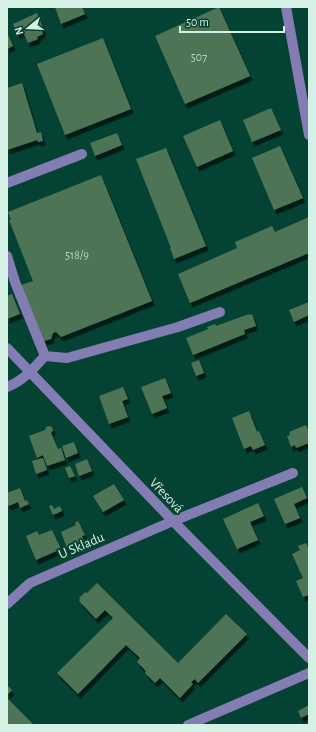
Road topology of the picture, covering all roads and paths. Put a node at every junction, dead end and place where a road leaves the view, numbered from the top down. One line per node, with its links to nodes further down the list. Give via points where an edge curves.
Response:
1 (286, 7): 2 (street)
2 (309, 135)
3 (82, 154): 4 (street)
4 (7, 183)
5 (7, 256): 8 (street)
6 (220, 312): 8 (street, via 178,327 67,358)
7 (7, 348): 9 (street, Vřesová)
8 (45, 356): 9 (street)
9 (30, 372): 10 (street); 12 (street, Vřesová)
10 (7, 387)
11 (293, 473): 12 (street, U Skladu)
12 (173, 521): 13 (street, U Skladu, via 30,583); 14 (street, Vřesová)
13 (7, 604)
14 (309, 658)
15 (309, 673): 16 (street)
16 (188, 725)

